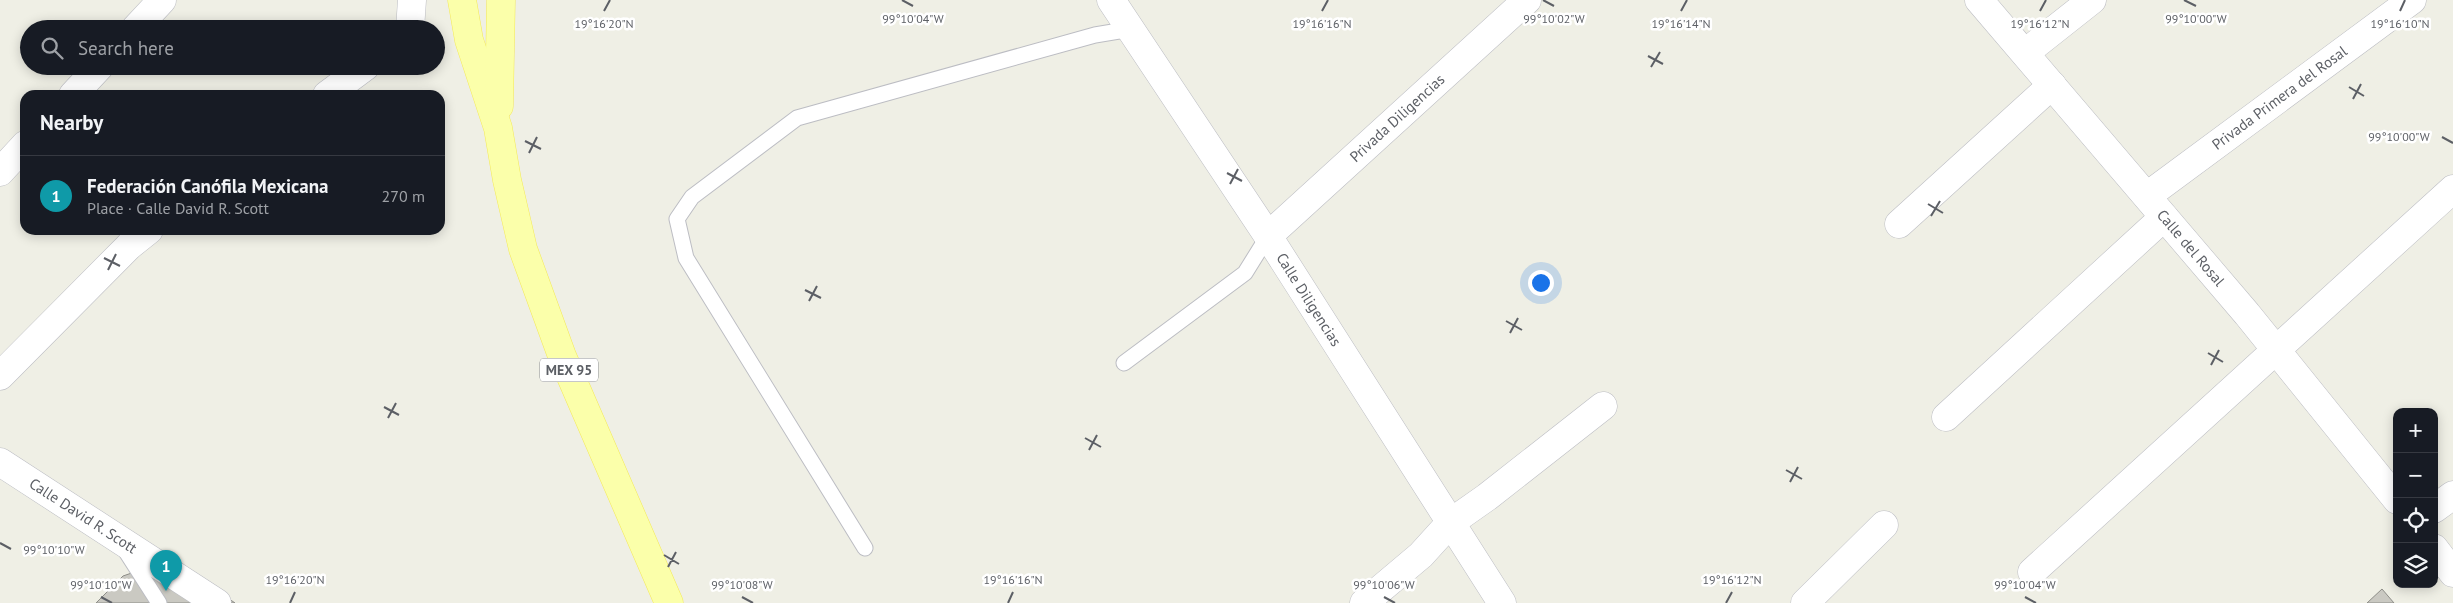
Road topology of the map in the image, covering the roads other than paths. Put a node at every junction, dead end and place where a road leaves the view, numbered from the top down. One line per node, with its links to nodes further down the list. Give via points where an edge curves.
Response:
1 (162, 0): 10 (street)
2 (412, 0): 11 (street)
3 (462, 0): 19 (main road, MEX 95, via 469,40)
4 (500, 0): 19 (main road, MEX 95)
5 (1111, 0): 12 (street, Calle Diligencias)
6 (1527, 0): 27 (street, Privada Diligencias)
7 (1979, 0): 13 (street, Calle del Rosal)
8 (2092, 0): 13 (street)
9 (2412, 0): 23 (street, Privada Primera del Rosal)
10 (143, 20)
11 (411, 20)
12 (1131, 29): 27 (street, Calle Diligencias); 40 (lane, via 1095,35 798,118 692,197 677,219 686,258)
13 (2024, 53): 16 (street, Calle del Rosal)
14 (91, 75): 17 (street)
15 (354, 75): 18 (street)
16 (2052, 85): 23 (street, Calle del Rosal); 25 (street)
17 (77, 90)
18 (334, 90)
19 (498, 128): 46 (main road, MEX 95, via 522,249 562,356)
20 (20, 151): 21 (street)
21 (0, 172)
22 (2453, 188): 28 (street)
23 (2147, 196): 24 (street, Calle del Rosal)
24 (2164, 217): 28 (street, Calle del Rosal); 32 (street)
25 (1899, 224)
26 (143, 235): 30 (street)
27 (1268, 236): 29 (lane, via 1245,273); 37 (street, Calle Diligencias)
28 (2276, 350): 35 (street, Calle del Rosal); 42 (street)
29 (1124, 363)
30 (0, 376)
31 (1603, 406): 37 (street)
32 (1946, 417)
33 (0, 462): 39 (street, Calle David R. Scott)
34 (2453, 495): 36 (street)
35 (2395, 498)
36 (2438, 506)
37 (1450, 523): 47 (street, via 1421,554); 48 (street, Calle Diligencias)
38 (1884, 525): 49 (street)
39 (118, 538): 44 (lane); 45 (street, Calle David R. Scott)
40 (865, 548)
41 (2438, 553): 43 (street)
42 (2032, 572)
43 (2453, 573)
44 (159, 603)
45 (217, 603)
46 (668, 603)
47 (1364, 603)
48 (1502, 603)
49 (1805, 603)

